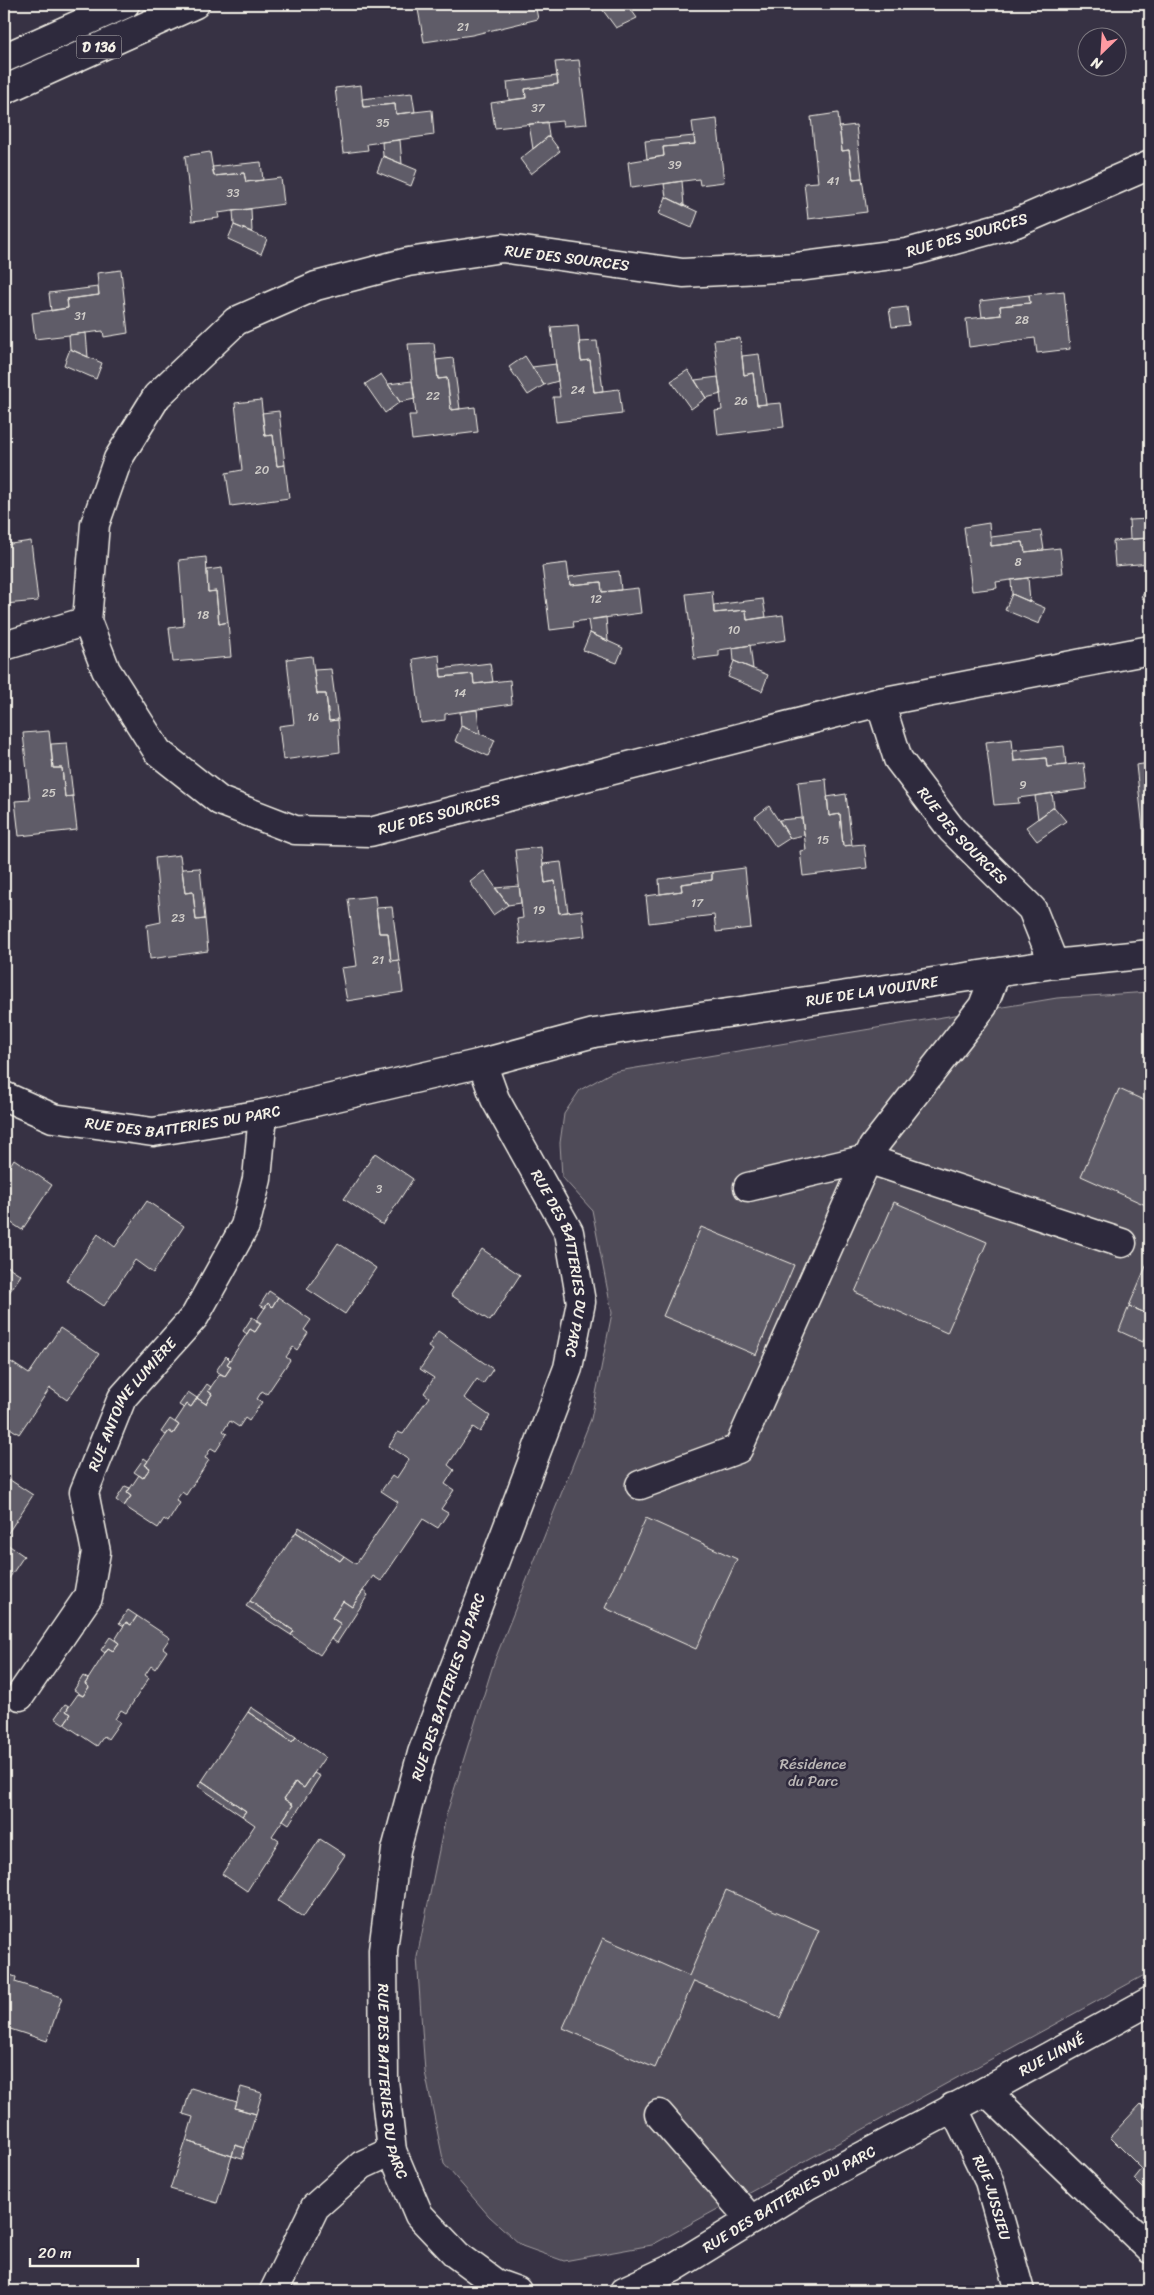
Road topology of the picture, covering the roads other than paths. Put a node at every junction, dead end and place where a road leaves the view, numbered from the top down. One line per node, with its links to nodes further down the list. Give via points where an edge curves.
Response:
1 (125, 4): 3 (street, D 136)
2 (195, 4): 4 (street, D 136)
3 (4, 58)
4 (4, 90)
5 (1150, 165): 6 (street, RUE DES SOURCES, via 1016,223 907,253 797,268 684,272 502,248 408,262 316,286 236,321 157,396 118,459 96,524)
6 (87, 621): 7 (street); 9 (street, RUE DES SOURCES, via 106,670 158,752 220,800 295,830 370,832)
7 (4, 646)
8 (1150, 650): 9 (street, RUE DES SOURCES)
9 (880, 702): 11 (street, RUE DES SOURCES, via 898,759 952,830 1032,909)
10 (1150, 954): 11 (street, RUE DE LA VOUIVRE)
11 (1054, 964): 12 (street, RUE DE LA VOUIVRE)
12 (996, 973): 13 (street, RUE DE LA VOUIVRE); 17 (street, via 983,1006)
13 (594, 1034): 14 (street, RUE DES BATTERIES DU PARC)
14 (482, 1063): 16 (street, RUE DES BATTERIES DU PARC); 26 (street, RUE DES BATTERIES DU PARC, via 495,1099 569,1232 580,1302 568,1368 422,1753 396,1850 382,1950 384,2080)
15 (4, 1096): 16 (street, RUE DES BATTERIES DU PARC, via 53,1118 153,1132)
16 (262, 1114): 21 (street, RUE ANTOINE LUMIÈRE, via 257,1179 245,1226 195,1316 122,1398 84,1492 96,1552 88,1597)
17 (867, 1159): 18 (street); 19 (street); 20 (street, via 738,1449)
18 (748, 1187)
19 (1122, 1243)
20 (640, 1485)
21 (20, 1696)
22 (1150, 2001): 23 (street, RUE LINNÉ)
23 (986, 2091): 24 (street, RUE LINNÉ); 28 (street)
24 (953, 2107): 27 (street, RUE DES BATTERIES DU PARC, via 808,2185); 32 (street, RUE JUSSIEU, via 989,2181)
25 (659, 2114): 27 (street)
26 (392, 2151): 29 (street, via 362,2165 315,2207); 30 (street, RUE DES BATTERIES DU PARC, via 418,2215 457,2255 495,2283)
27 (751, 2220): 31 (street, RUE DES BATTERIES DU PARC, via 673,2268)
28 (1150, 2249)
29 (274, 2291)
30 (517, 2291)
31 (624, 2291)
32 (1020, 2291)

